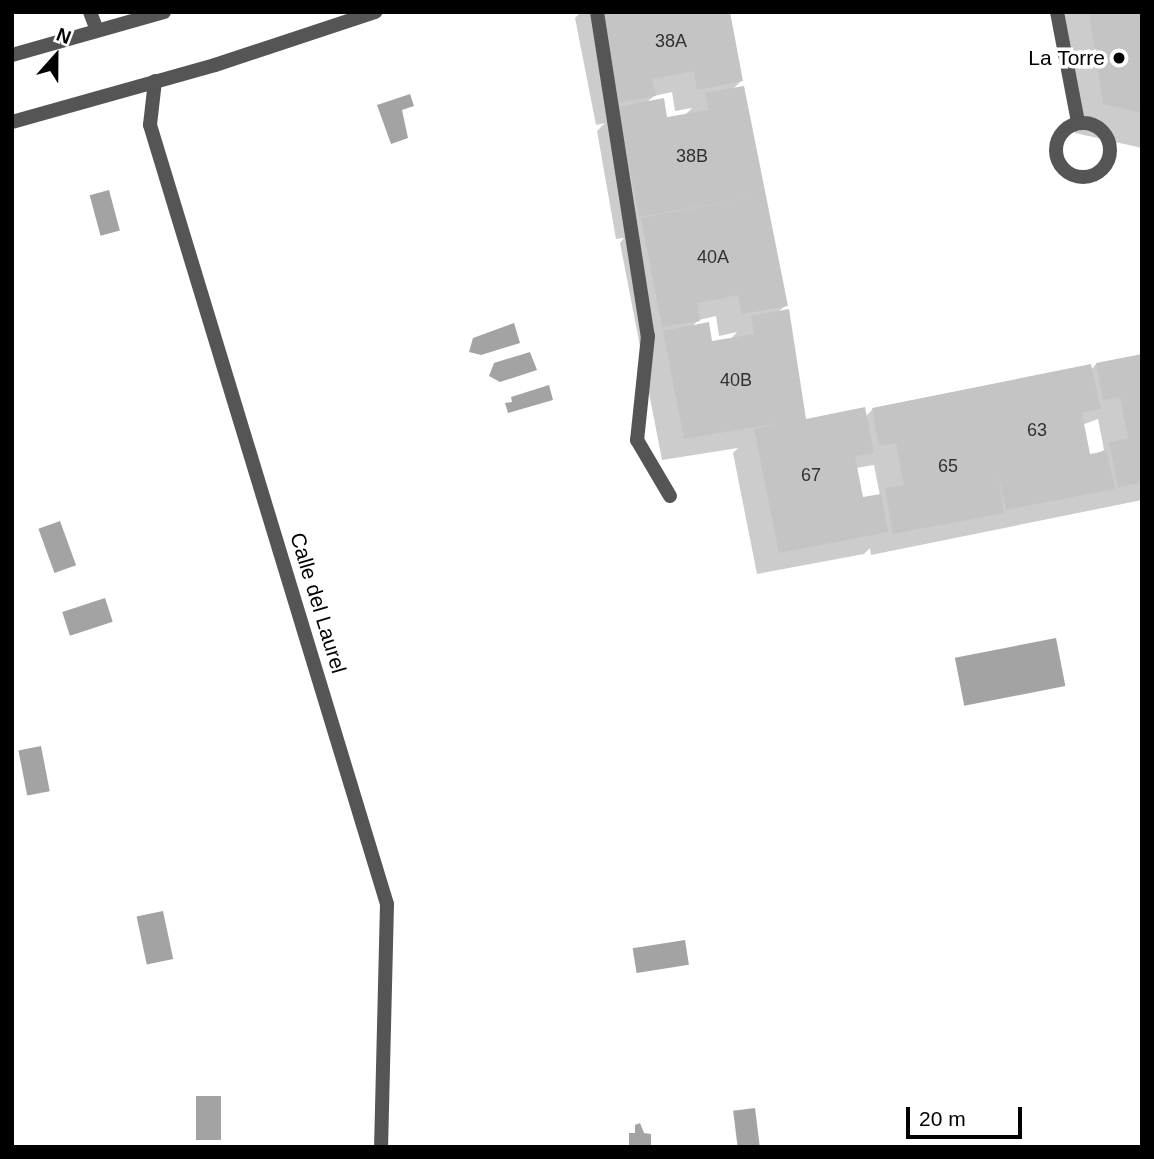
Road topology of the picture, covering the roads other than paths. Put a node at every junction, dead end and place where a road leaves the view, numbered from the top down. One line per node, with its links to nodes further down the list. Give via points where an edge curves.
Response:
1 (90, 12): 6 (street)
2 (164, 12): 6 (street)
3 (375, 12): 8 (street)
4 (597, 12): 11 (street, via 648,336 637,440)
5 (1057, 12): 10 (street)
6 (97, 30): 7 (street)
7 (12, 55)
8 (155, 81): 9 (street); 12 (street, Calle del Laurel, via 150,125 387,904)
9 (12, 122)
10 (1078, 122): 10 (street, via 1058,136 1055,157 1067,174 1089,178 1107,166 1112,145 1102,128)
11 (670, 496)
12 (381, 1147)

